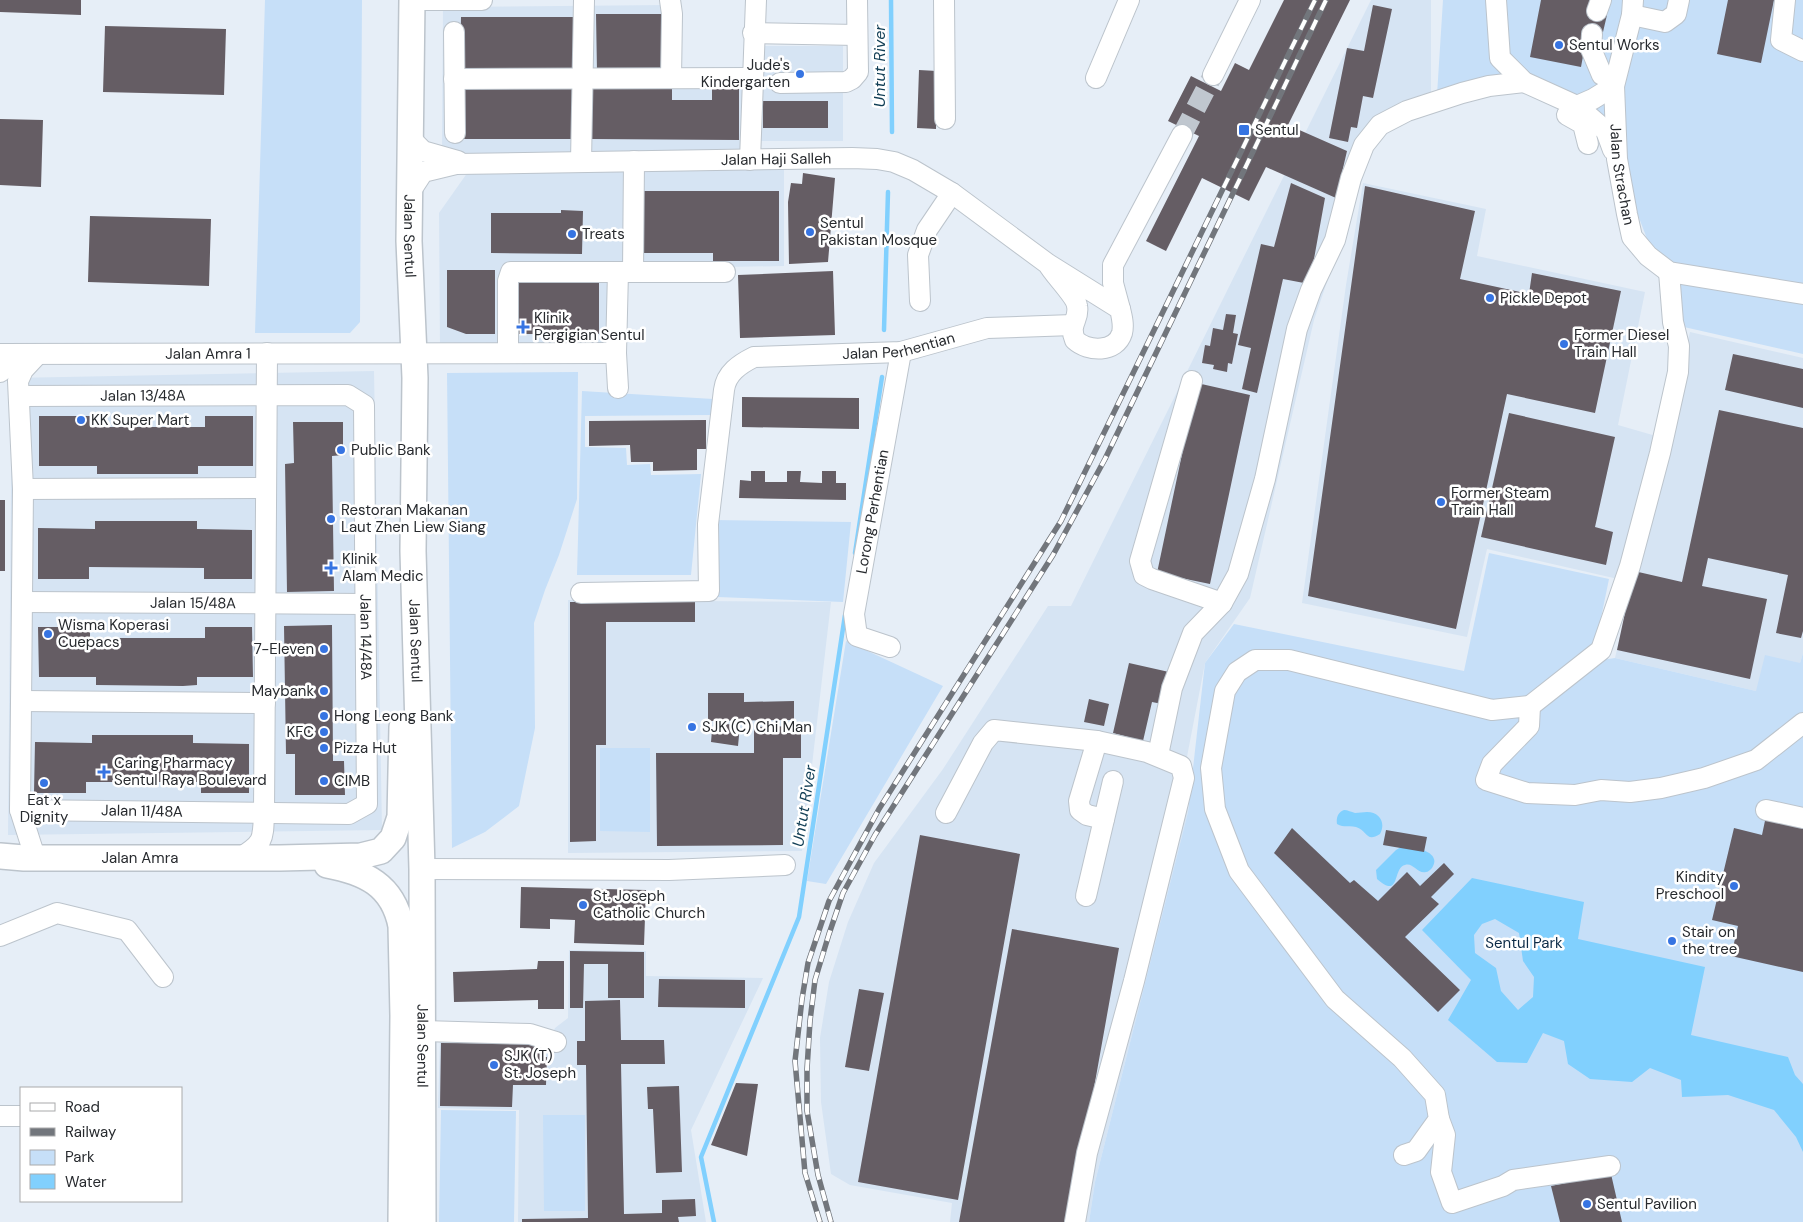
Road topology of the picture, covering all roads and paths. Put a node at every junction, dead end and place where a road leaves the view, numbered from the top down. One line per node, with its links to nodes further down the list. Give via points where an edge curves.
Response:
1 (412, 0): 2 (street); 33 (main road, Jalan Sentul)
2 (482, 0)
3 (584, 0): 20 (street)
4 (670, 0): 21 (street)
5 (756, 0): 15 (street)
6 (857, 0): 17 (street)
7 (944, 0): 30 (street)
8 (1129, 0): 23 (street)
9 (1250, 0): 19 (street)
10 (1496, 0): 25 (street, via 1500,58)
11 (1679, 0): 13 (street, via 1676,14 1665,22)
12 (1784, 0): 18 (street, via 1781,40)
13 (1633, 8): 27 (street, Jalan Strachan)
14 (454, 32): 24 (street)
15 (753, 33): 17 (street); 22 (street)
16 (1592, 34): 27 (street, via 1591,49 1602,75)
17 (857, 35): 26 (street, via 858,72 852,79 846,82)
18 (1803, 51)
19 (1213, 75)
20 (583, 78): 21 (street); 24 (street); 38 (street)
21 (672, 78): 22 (street)
22 (752, 78): 36 (street)
23 (1096, 78)
24 (454, 79): 31 (street)
25 (1524, 82): 29 (street); 66 (street, via 1489,86 1407,111 1380,125 1364,145 1351,178 1335,240 1311,290 1298,329 1264,479 1238,574)
26 (780, 83)
27 (1615, 83): 29 (street, via 1594,99); 35 (street, Jalan Strachan)
28 (1461, 105): 34 (street, via 1512,93 1521,95 1546,103 1583,124)
29 (1577, 106): 35 (street, via 1606,131)
30 (945, 119)
31 (455, 133)
32 (1182, 136): 48 (street, via 1114,265 1113,283)
33 (410, 138): 39 (street, Jalan Haji Salleh, via 423,151); 40 (main road, Jalan Sentul)
34 (1588, 144)
35 (1617, 159): 45 (street, Jalan Strachan, via 1632,237 1648,256)
36 (750, 160): 37 (street, Jalan Haji Salleh); 41 (street, Jalan Haji Salleh, via 877,158 913,170)
37 (634, 161): 38 (street, Jalan Haji Salleh); 43 (street)
38 (581, 162): 39 (street, Jalan Haji Salleh)
39 (473, 163): 40 (street, Jalan Haji Salleh, via 423,172)
40 (410, 192): 56 (main road, Jalan Sentul, via 409,241)
41 (952, 193): 42 (street, Jalan Haji Salleh); 47 (street, via 927,230 918,255)
42 (1048, 264): 48 (street, Jalan Haji Salleh); 49 (street, Jalan Haji Salleh, via 1077,306)
43 (626, 272): 44 (street); 52 (street, via 512,272 508,281); 53 (street)
44 (726, 272)
45 (1669, 272): 46 (street); 73 (street, via 1678,372 1630,566 1601,650)
46 (1803, 294)
47 (920, 301)
48 (1120, 309): 49 (street, via 1123,326 1118,340 1112,345 1087,348 1075,340)
49 (1072, 329): 50 (street, Jalan Perhentian, via 986,328)
50 (900, 352): 64 (street, Jalan Perhentian, via 754,357 740,364 725,381 708,524 709,591); 69 (street, Lorong Perhentian, via 854,614 858,636)
51 (267, 353): 55 (street, Jalan Amra 1); 56 (street, Jalan Amra 1); 60 (street)
52 (508, 353): 53 (street); 56 (street)
53 (616, 353): 59 (street)
54 (0, 354): 55 (street, Jalan Amra 1)
55 (31, 354): 57 (street); 61 (street, via 18,381)
56 (415, 354): 70 (main road, Jalan Sentul, via 413,551)
57 (0, 372)
58 (1192, 381): 66 (street, via 1140,561 1144,575)
59 (618, 388)
60 (267, 395): 61 (street, Jalan 13/48A); 62 (street); 68 (street, Jalan 14/48A, via 348,395 364,405)
61 (19, 396): 63 (street)
62 (266, 488): 63 (street); 67 (street)
63 (23, 490): 65 (street)
64 (580, 593)
65 (22, 602): 67 (street, Jalan 15/48A); 71 (street)
66 (1222, 603): 76 (street, via 1193,633 1172,688)
67 (266, 604): 68 (street, Jalan 15/48A); 72 (street)
68 (365, 604): 80 (street, Jalan 14/48A, via 367,804 349,814)
69 (890, 647)
70 (417, 689): 88 (main road, via 402,714 400,817 393,838 382,850 361,856); 90 (main road, Jalan Sentul)
71 (22, 701): 72 (street); 78 (street)
72 (265, 703): 80 (street)
73 (1530, 706): 74 (street, via 1529,726 1492,764 1486,780 1527,793 1630,792 1704,778 1756,760); 98 (street, via 1492,710 1289,660 1255,660 1238,672 1225,692 1211,768 1215,809 1239,871 1335,999 1402,1058 1435,1095)
74 (1802, 724)
75 (1097, 741): 76 (street); 81 (street, via 994,730 983,743); 83 (street, via 1079,801 1080,810)
76 (1158, 755): 103 (street, via 1181,766 1184,778 1087,1153)
77 (1113, 781): 83 (street)
78 (20, 810): 80 (street, Jalan 11/48A); 86 (street)
79 (1766, 810): 82 (street)
80 (264, 813): 87 (street, via 263,837 256,848)
81 (946, 813)
82 (1803, 818)
83 (1104, 819): 91 (street)
84 (0, 845): 86 (street)
85 (0, 856): 86 (main road, Jalan Amra)
86 (30, 858): 87 (main road, Jalan Amra)
87 (240, 858): 88 (main road, Jalan Amra)
88 (280, 858): 101 (main road, Jalan Sentul, via 329,866 368,877 387,893 398,913 403,1016)
89 (785, 865): 90 (street, via 670,870)
90 (422, 868): 94 (main road, Jalan Sentul)
91 (1086, 896)
92 (0, 936): 93 (street, via 56,913 127,930)
93 (163, 976)
94 (423, 1031): 95 (street, via 530,1034); 102 (main road, Jalan Sentul)
95 (556, 1042)
96 (0, 1116): 97 (street)
97 (20, 1116)
98 (1439, 1119): 99 (street, via 1416,1151); 100 (street, via 1445,1135 1441,1172 1452,1203 1513,1180)
99 (1404, 1155)
100 (1610, 1166)
101 (401, 1222)
102 (423, 1222)
103 (1075, 1222)

